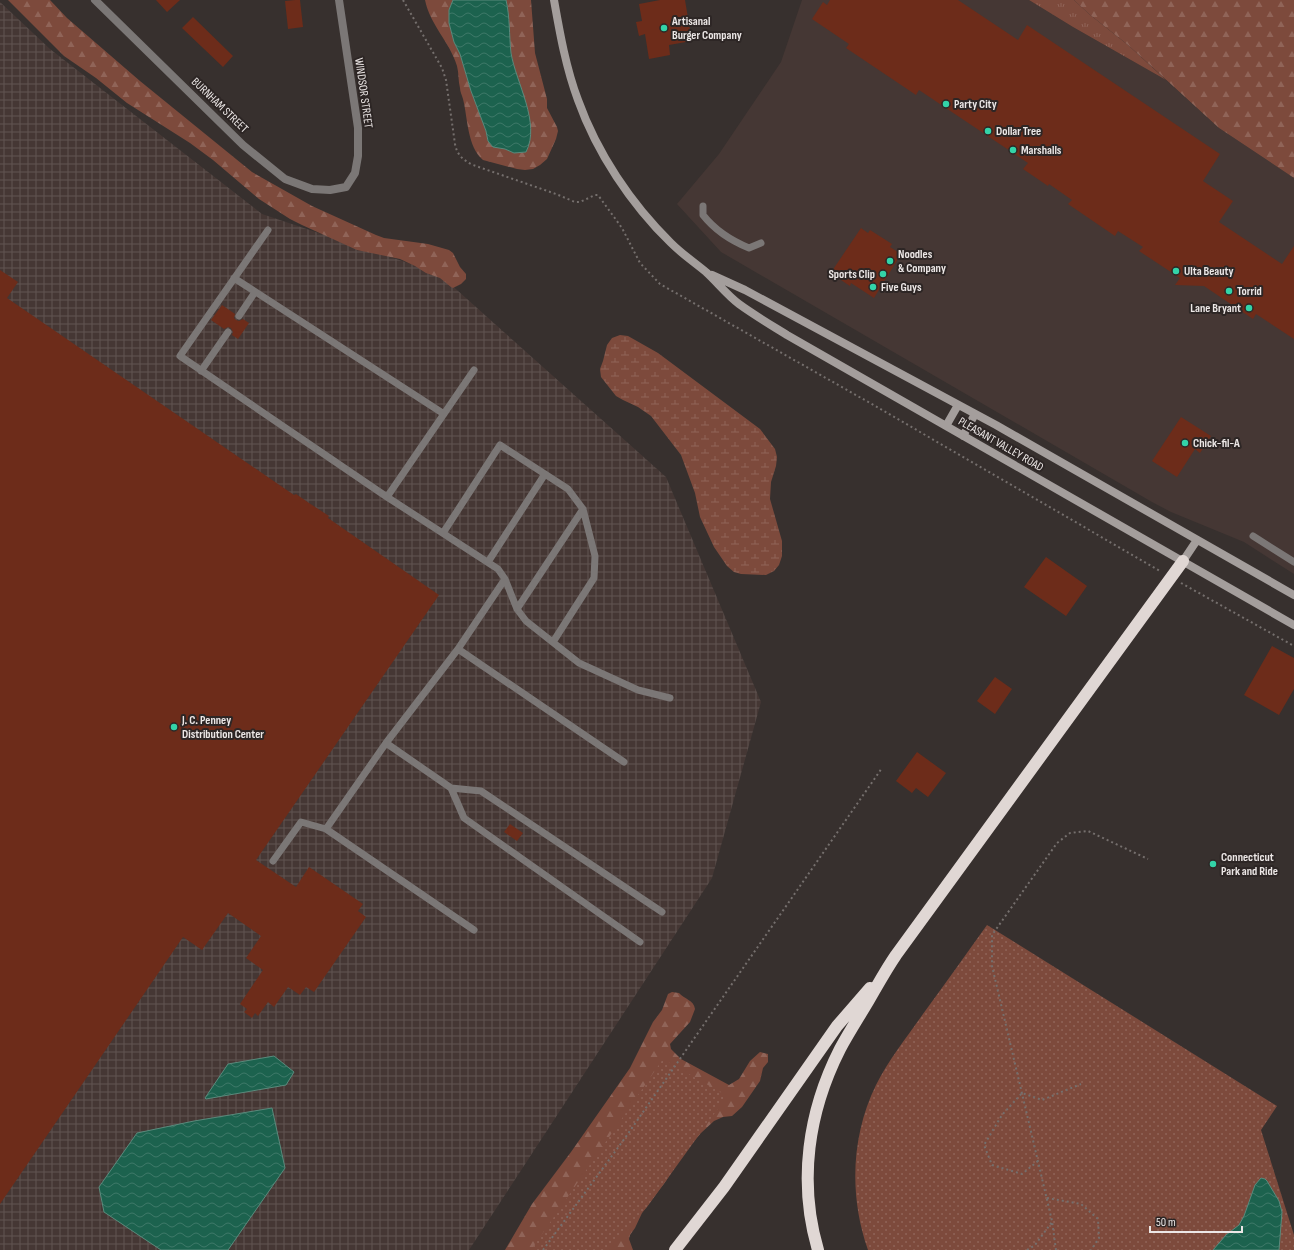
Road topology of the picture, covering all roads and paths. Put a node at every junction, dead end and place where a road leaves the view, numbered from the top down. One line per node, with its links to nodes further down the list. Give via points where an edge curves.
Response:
1 (95, 0): 5 (street, BURNHAM STREET, via 243,145 285,179 312,188 330,190)
2 (339, 0): 5 (street, WINDSOR STREET, via 358,128 355,173)
3 (403, 0): 27 (path, via 442,68 455,144 464,160 575,202 598,195 622,228 640,263 660,284)
4 (554, 0): 9 (main road, PLEASANT VALLEY ROAD, via 570,77 584,116 600,149 650,221)
5 (346, 187)
6 (703, 206): 8 (lane, via 703,215 708,222 740,245 748,248)
7 (268, 230): 10 (lane)
8 (761, 243)
9 (705, 272): 16 (main road, PLEASANT VALLEY ROAD); 19 (main road, PLEASANT VALLEY ROAD, via 738,303 786,335)
10 (234, 278): 11 (lane); 14 (lane, via 180,356)
11 (255, 292): 12 (lane); 17 (lane)
12 (239, 316)
13 (228, 332): 14 (lane)
14 (202, 370): 22 (lane)
15 (474, 370): 17 (lane)
16 (958, 405): 18 (main road, PLEASANT VALLEY ROAD); 19 (main road)
17 (444, 414): 22 (lane)
18 (975, 414): 20 (main road); 26 (main road, PLEASANT VALLEY ROAD)
19 (946, 426): 20 (main road, PLEASANT VALLEY ROAD)
20 (963, 436): 29 (main road, PLEASANT VALLEY ROAD)
21 (545, 474): 23 (lane, via 568,489); 24 (lane, via 500,445); 28 (lane)
22 (387, 497): 24 (lane)
23 (584, 509): 34 (lane); 36 (lane, via 595,556 594,578)
24 (443, 533): 28 (lane)
25 (1253, 536): 30 (lane)
26 (1197, 540): 29 (main road); 33 (main road, PLEASANT VALLEY ROAD)
27 (1138, 558)
28 (488, 562): 31 (lane, via 498,569)
29 (1183, 562): 35 (main road, PLEASANT VALLEY ROAD); 50 (highway)
30 (1294, 562)
31 (505, 579): 34 (lane); 38 (lane)
32 (1200, 594): 37 (path)
33 (1294, 594)
34 (517, 609): 36 (lane, via 526,621)
35 (1294, 625)
36 (553, 642): 39 (lane, via 579,663 610,678 638,690)
37 (1294, 646)
38 (458, 649): 40 (lane); 41 (lane)
39 (670, 698)
40 (386, 743): 43 (lane); 44 (lane)
41 (624, 762)
42 (882, 768): 56 (path, via 630,1132)
43 (451, 788): 47 (lane, via 481,791); 49 (lane, via 464,818)
44 (326, 829): 46 (lane, via 301,822); 48 (lane)
45 (1148, 859): 52 (path, via 1088,831 1070,833 1057,843 992,935 992,966)
46 (273, 861)
47 (662, 912)
48 (474, 930)
49 (640, 942)
50 (884, 973): 57 (highway, via 837,1026 724,1187); 58 (highway, via 840,1050 823,1088 814,1119 809,1147 808,1183)
51 (1081, 1084): 52 (path, via 1042,1100)
52 (1022, 1093): 53 (path); 53 (path, via 1002,1115 984,1145 992,1165 1022,1174)
53 (1038, 1162): 54 (path)
54 (1047, 1198): 55 (path); 61 (path, via 1082,1204 1098,1219 1100,1238)
55 (1052, 1221): 59 (path, via 1035,1244); 60 (path)
56 (543, 1250)
57 (675, 1250)
58 (818, 1250)
59 (1027, 1250)
60 (1056, 1250)
61 (1091, 1250)

